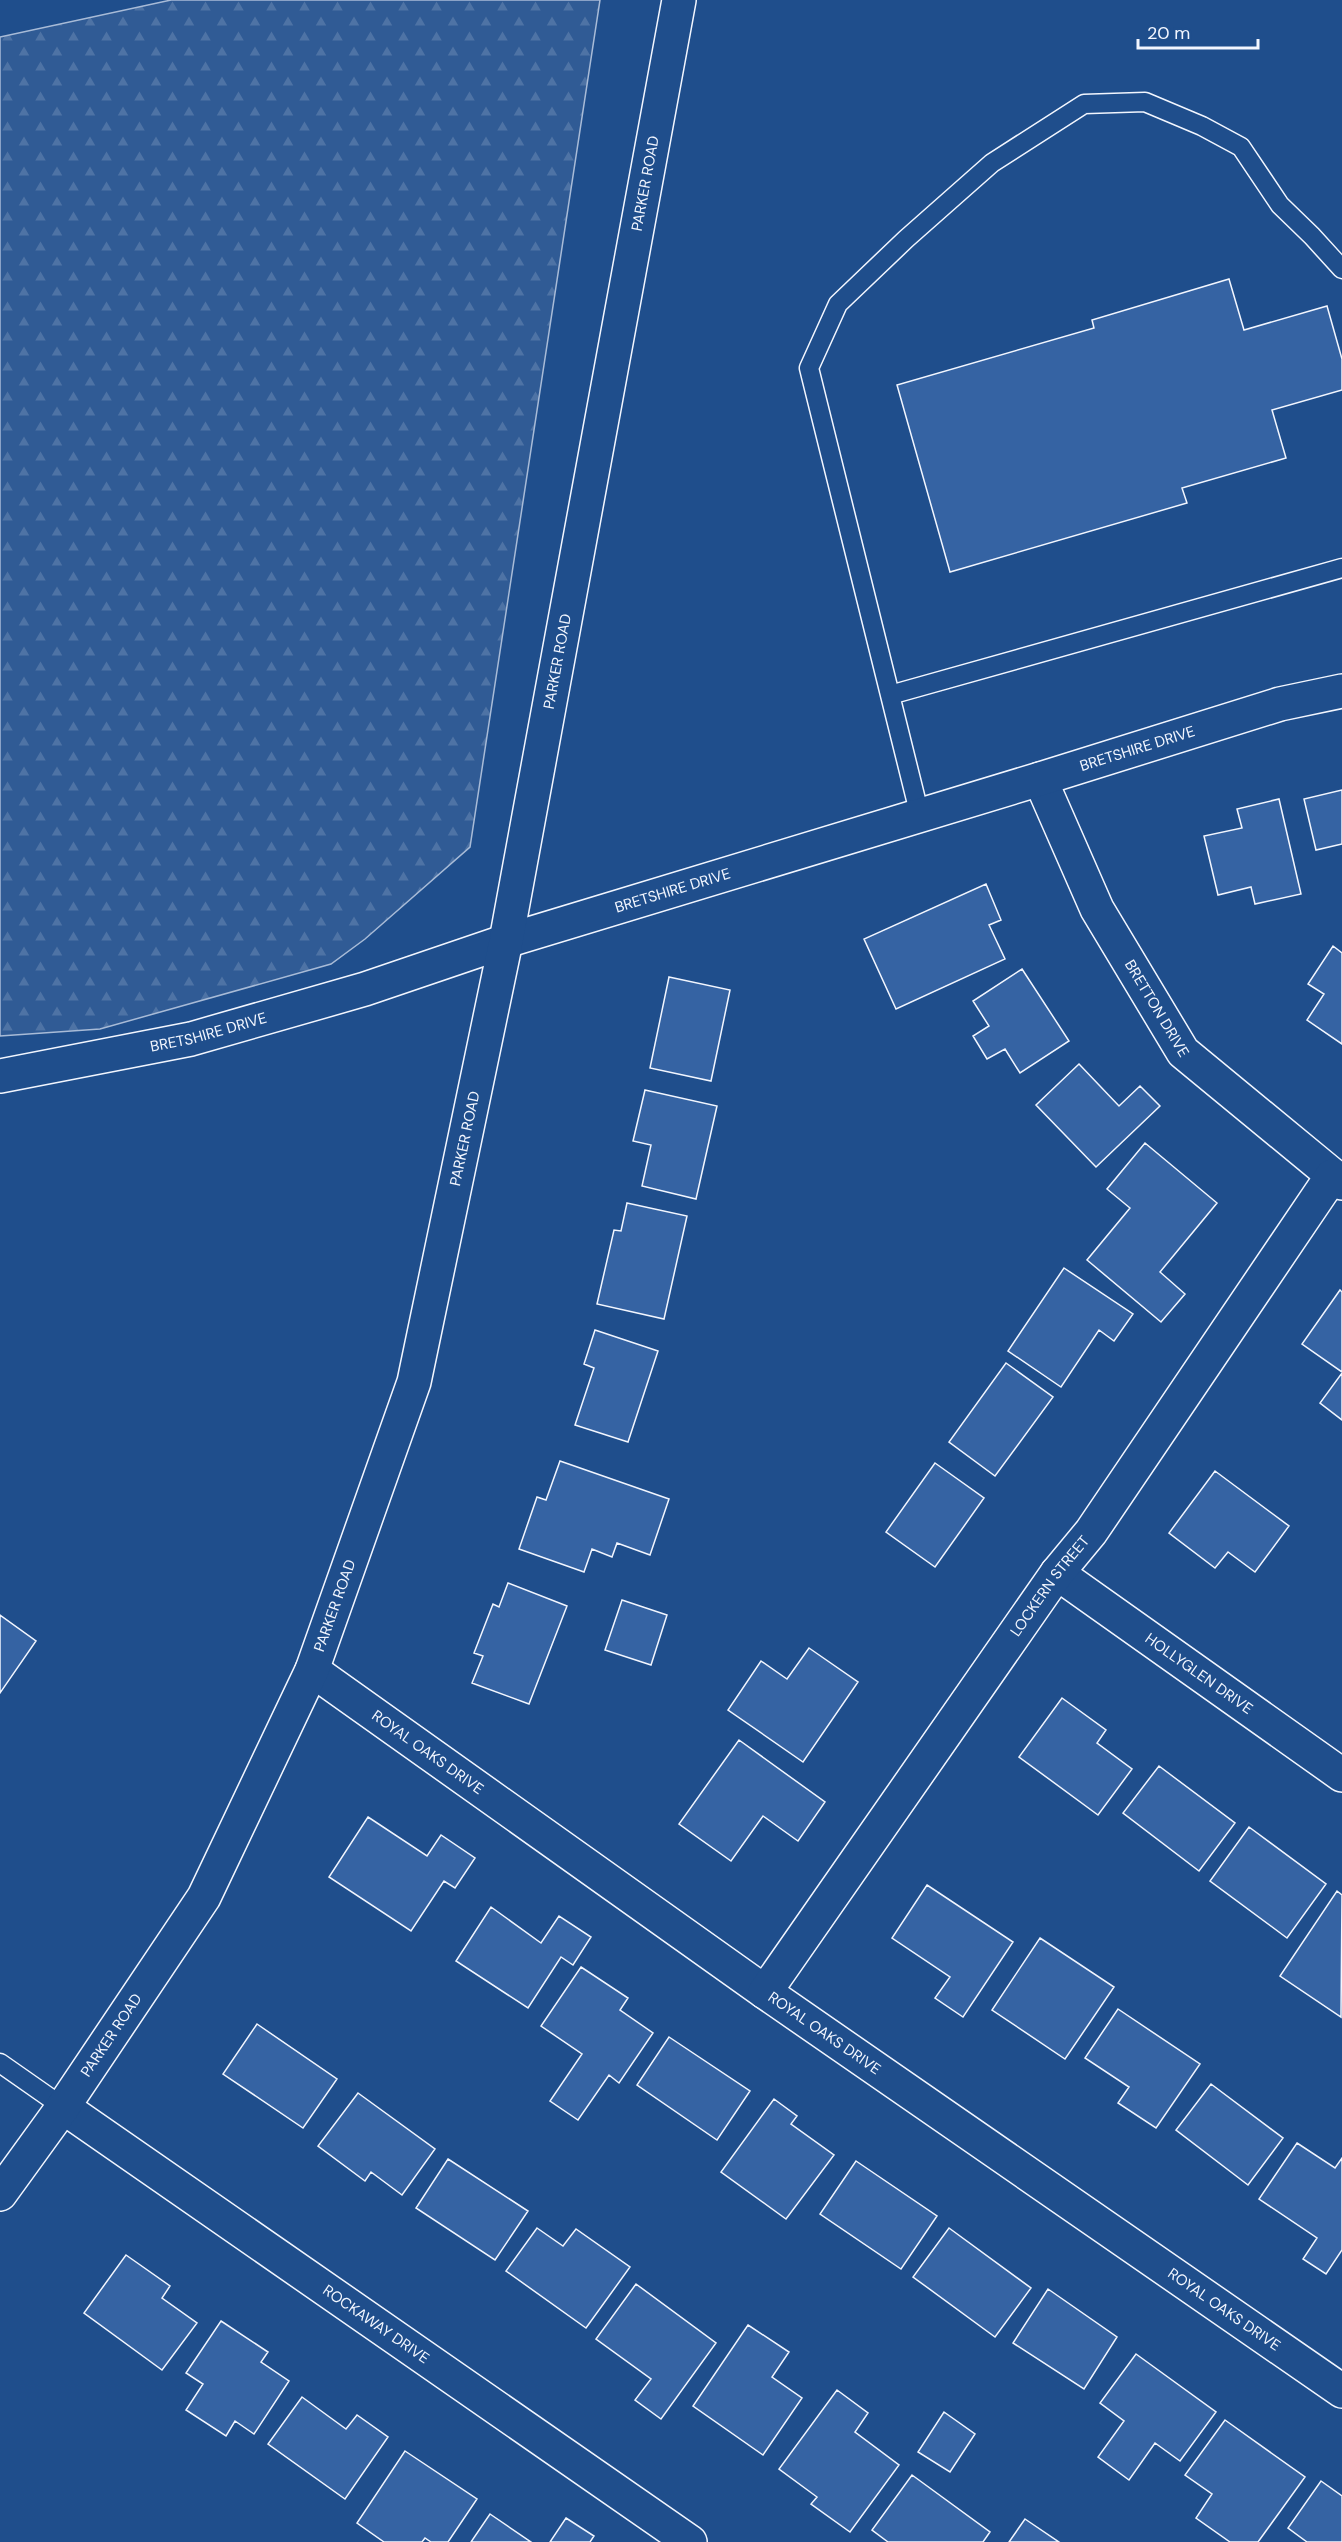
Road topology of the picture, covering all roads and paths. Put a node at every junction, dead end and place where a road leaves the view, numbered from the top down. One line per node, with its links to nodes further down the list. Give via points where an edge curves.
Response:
1 (679, 0): 8 (street, PARKER ROAD)
2 (1342, 269): 5 (lane, via 1280,205 1241,147 1145,102 1083,104 992,164 906,239 838,304 809,368)
3 (1342, 568): 5 (lane)
4 (1342, 691): 6 (street, BRETSHIRE DRIVE, via 1280,704)
5 (890, 695): 7 (lane)
6 (1040, 779): 7 (street, BRETSHIRE DRIVE); 10 (street, BRETTON DRIVE, via 1097,909 1183,1052)
7 (920, 816): 8 (street, BRETSHIRE DRIVE)
8 (506, 941): 9 (street, BRETSHIRE DRIVE, via 365,989 191,1039); 12 (street, PARKER ROAD, via 414,1382)
9 (0, 1076)
10 (1337, 1179): 11 (street, LOCKERN STREET, via 1091,1532)
11 (1057, 1573): 13 (street, HOLLYGLEN DRIVE); 14 (street, LOCKERN STREET)
12 (312, 1670): 14 (street, ROYAL OAKS DRIVE); 16 (street, PARKER ROAD, via 204,1897)
13 (1342, 1774)
14 (765, 1992): 18 (street, ROYAL OAKS DRIVE)
15 (0, 2063): 16 (lane)
16 (63, 2107): 17 (street, PARKER ROAD); 19 (street, ROCKAWAY DRIVE)
17 (2, 2196)
18 (1342, 2391)
19 (690, 2542)

